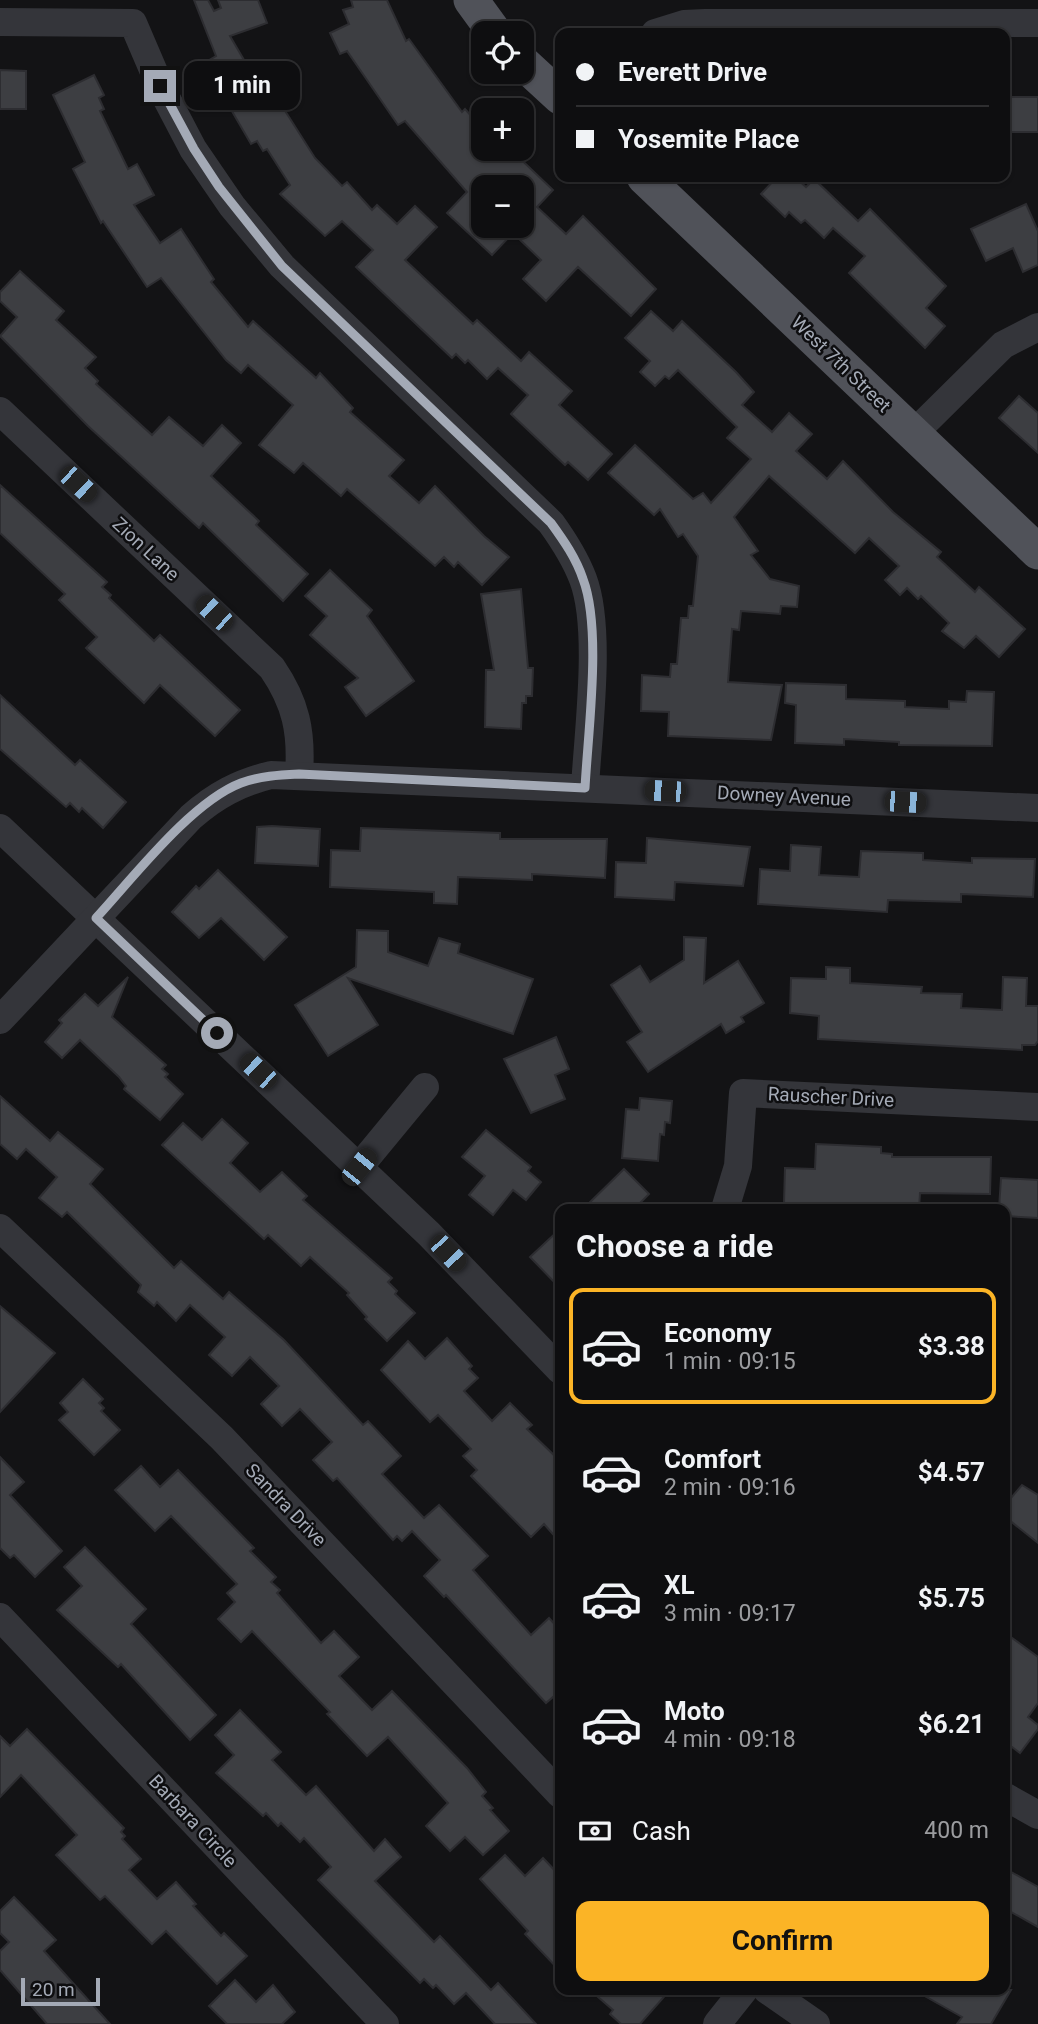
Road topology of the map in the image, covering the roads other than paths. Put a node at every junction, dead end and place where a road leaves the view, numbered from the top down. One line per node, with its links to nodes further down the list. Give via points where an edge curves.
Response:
1 (471, 0): 2 (main road)
2 (486, 21)
3 (0, 22): 14 (street, via 134,23 160,86 194,149 232,206 282,266 551,523 572,552 592,617)
4 (1038, 23): 5 (street, via 705,23)
5 (671, 28)
6 (534, 73): 7 (main road)
7 (555, 92)
8 (649, 182): 11 (main road, West 7th Street)
9 (1038, 327): 11 (street, via 1003,345)
10 (0, 411): 13 (street, Zion Lane, via 272,668 288,691 298,718)
11 (914, 433): 12 (main road, West 7th Street)
12 (1038, 552)
13 (299, 774): 14 (street, Downey Avenue); 17 (street, Downey Avenue, via 251,780 214,797)
14 (585, 788): 15 (street, Downey Avenue)
15 (1038, 808)
16 (0, 828): 17 (street)
17 (96, 918): 18 (street, Downey Avenue); 21 (street)
18 (0, 1020)
19 (425, 1087): 21 (street)
20 (1038, 1107): 22 (street, Rauscher Drive, via 743,1093 738,1166)
21 (359, 1167): 24 (street)
22 (727, 1204)
23 (0, 1228): 26 (street, Sandra Drive, via 222,1438)
24 (555, 1365)
25 (0, 1617): 31 (street, Barbara Circle)
26 (555, 1789)
27 (1010, 1799): 28 (street)
28 (1038, 1815)
29 (740, 1995): 32 (street)
30 (774, 1995): 33 (street)
31 (385, 2024)
32 (717, 2024)
33 (816, 2024)

